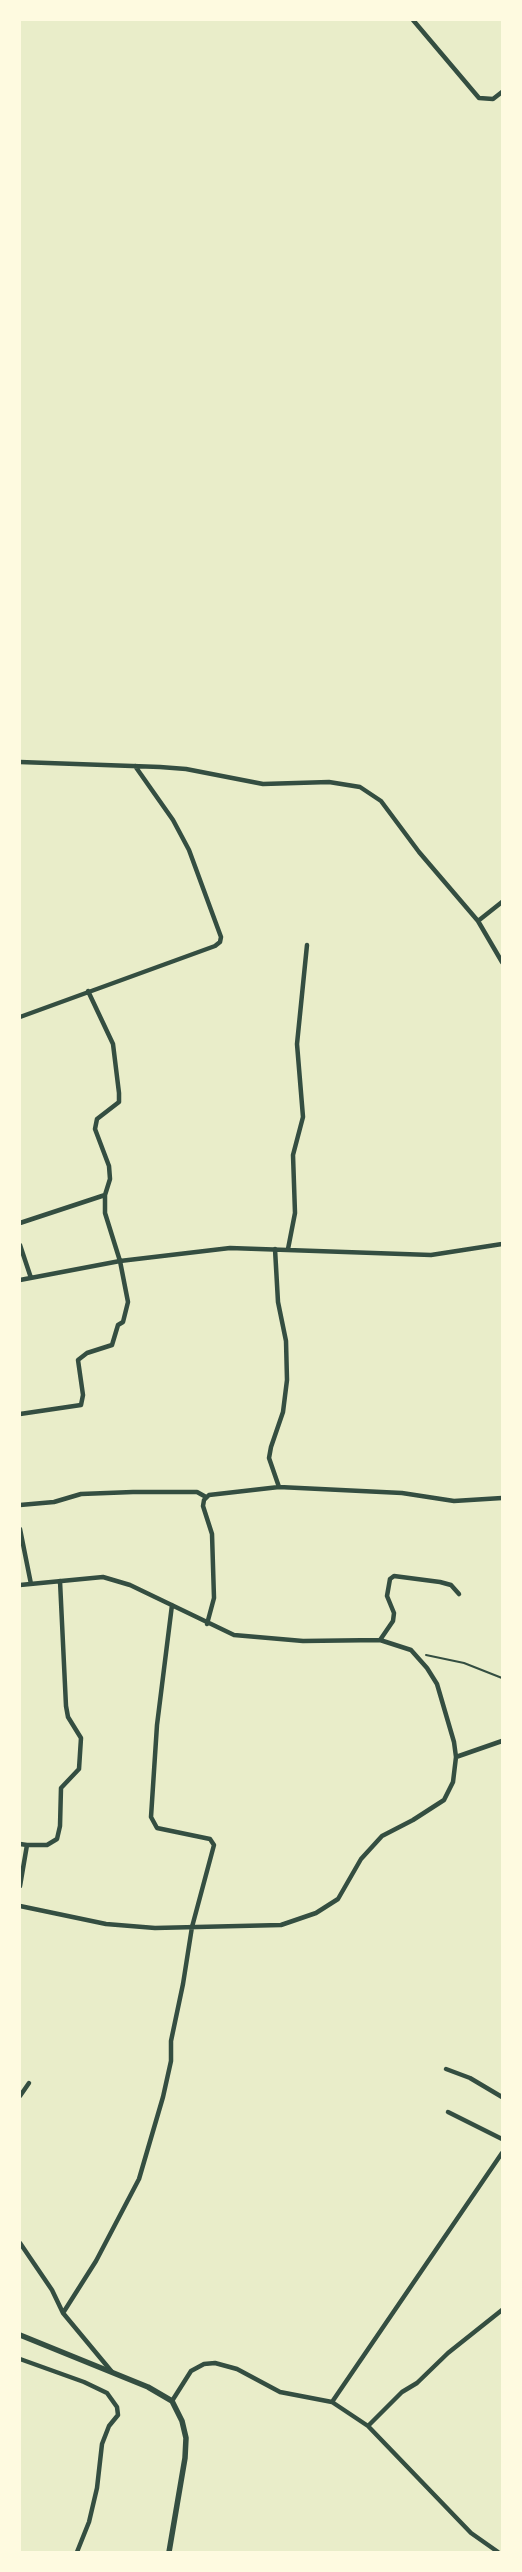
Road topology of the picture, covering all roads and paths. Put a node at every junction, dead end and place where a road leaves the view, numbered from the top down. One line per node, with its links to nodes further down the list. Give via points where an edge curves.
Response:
1 (413, 20): 2 (street, via 479,98 493,99)
2 (502, 92)
3 (20, 762): 4 (street)
4 (135, 766): 6 (street, via 186,769 263,784 329,782 360,787 381,801 419,852); 9 (street, via 173,820 188,850 221,937 220,942)
5 (502, 902): 6 (street)
6 (478, 921): 8 (street)
7 (307, 945): 16 (street, via 297,1044 303,1117 293,1155 295,1213)
8 (502, 962)
9 (88, 991): 10 (street); 11 (street, via 113,1044 119,1093 119,1102 95,1123 109,1166 110,1179)
10 (20, 1017)
11 (105, 1195): 12 (street); 17 (street, via 109,1231)
12 (20, 1223)
13 (502, 1244): 16 (street, via 431,1255)
14 (20, 1245): 18 (street)
15 (275, 1249): 16 (street); 17 (street, via 230,1248); 21 (street, via 287,1380 284,1412 270,1458)
16 (288, 1249)
17 (120, 1261): 18 (street); 20 (street, via 128,1302 126,1311 112,1345 78,1360 83,1395 81,1405)
18 (31, 1278): 19 (street)
19 (20, 1280)
20 (20, 1414)
21 (280, 1487): 22 (street); 23 (street, via 402,1493 454,1501)
22 (206, 1497): 24 (street, via 197,1492 133,1492 81,1494 54,1502); 31 (street, via 203,1506 212,1534 214,1581 214,1598)
23 (502, 1498)
24 (20, 1504)
25 (20, 1529): 27 (street)
26 (60, 1582): 27 (street); 30 (street, via 103,1577 130,1585); 38 (street, via 66,1706 68,1717 80,1738 79,1769 61,1788 57,1839 47,1845)
27 (31, 1584): 28 (street)
28 (20, 1585)
29 (459, 1594): 32 (street, via 451,1584 394,1576 390,1579 387,1596 394,1613)
30 (172, 1605): 31 (street); 41 (street, via 157,1726 151,1818 157,1828 213,1841)
31 (207, 1624): 32 (street, via 234,1635 262,1638)
32 (380, 1640): 33 (street)
33 (411, 1650): 34 (path, via 464,1663); 36 (street, via 437,1684)
34 (502, 1678)
35 (502, 1741): 36 (street)
36 (456, 1756): 41 (street, via 453,1782 444,1800 382,1836 361,1859 338,1899 316,1913 281,1925)
37 (20, 1844): 38 (street)
38 (28, 1845): 39 (street)
39 (20, 1886)
40 (20, 1906): 41 (street, via 106,1924)
41 (192, 1927): 51 (street, via 170,2040 171,2060 139,2179 96,2260)
42 (446, 2069): 45 (street, via 470,2078)
43 (29, 2083): 44 (street)
44 (20, 2096)
45 (502, 2097)
46 (448, 2112): 47 (street)
47 (502, 2139)
48 (502, 2153): 56 (street)
49 (20, 2243): 51 (street, via 52,2290)
50 (502, 2310): 57 (street, via 448,2353 417,2383 402,2392)
51 (63, 2313): 54 (street)
52 (20, 2336): 54 (main road)
53 (20, 2359): 58 (street, via 107,2393 117,2407 118,2415 109,2426 102,2444 97,2488 89,2522)
54 (114, 2374): 55 (main road, via 148,2387)
55 (172, 2401): 56 (street, via 191,2371 204,2364 215,2363 237,2369 280,2392); 59 (main road, via 182,2421 186,2458)
56 (332, 2402): 57 (street)
57 (368, 2426): 60 (street, via 472,2533)
58 (77, 2552)
59 (169, 2552)
60 (498, 2552)

